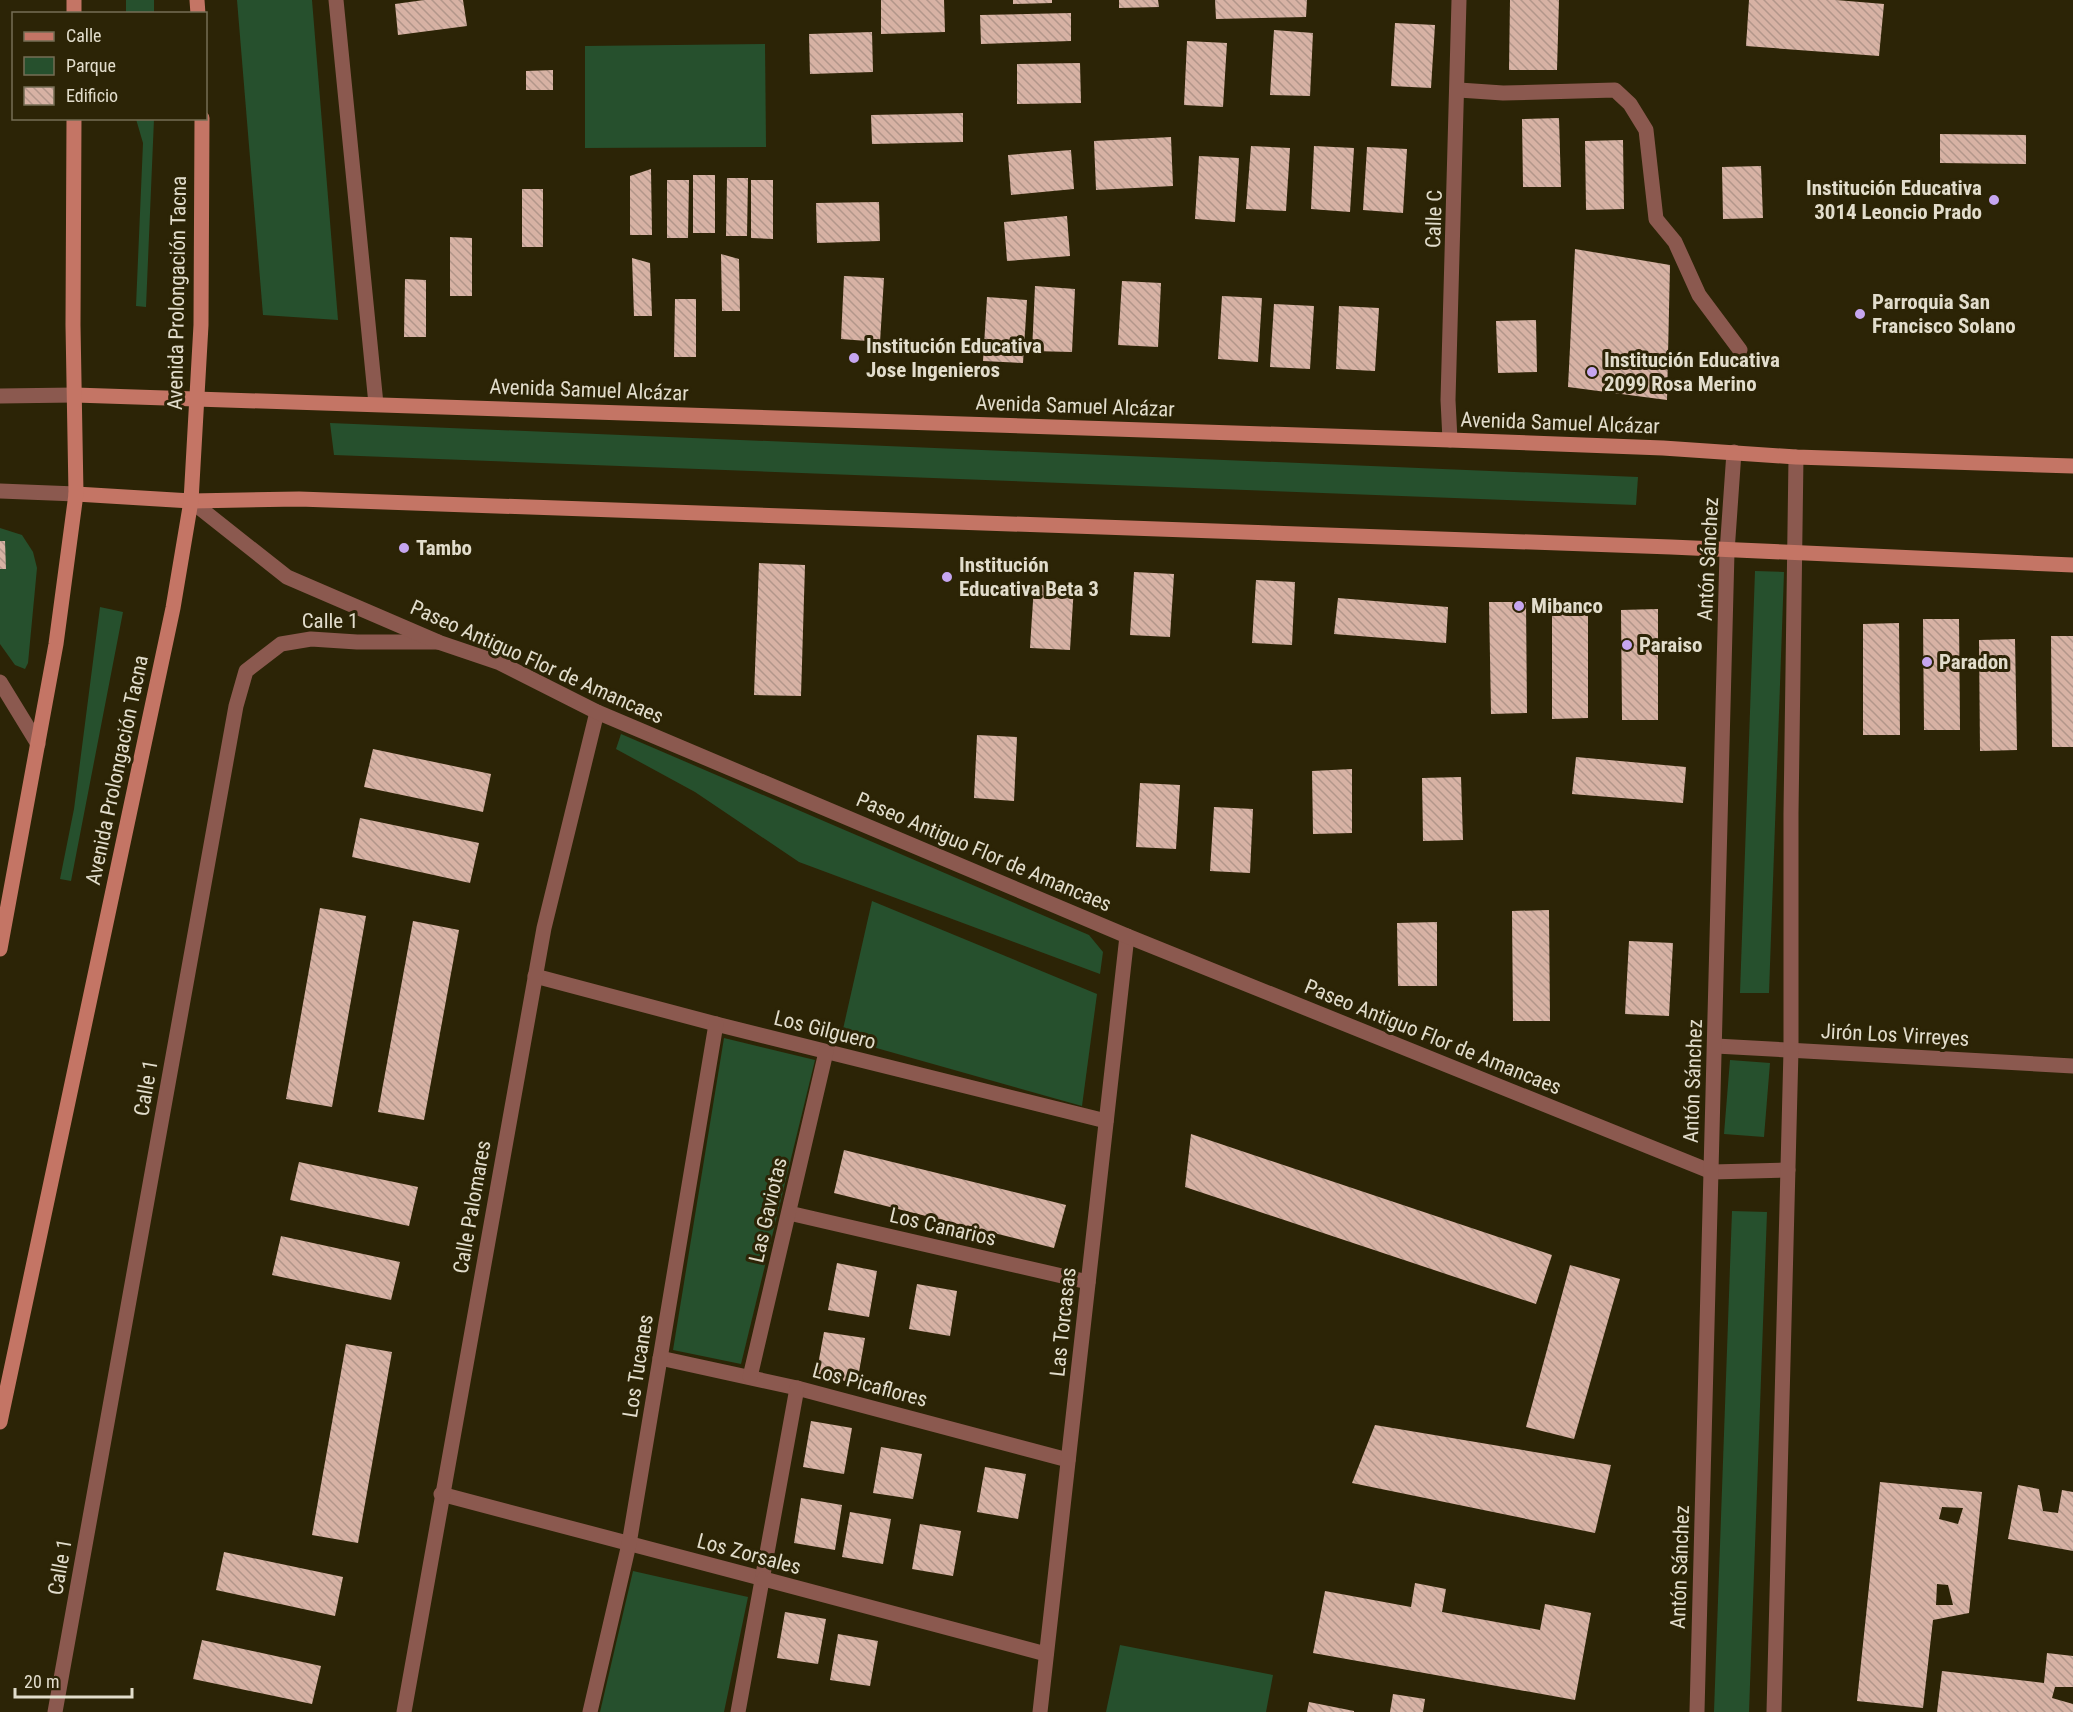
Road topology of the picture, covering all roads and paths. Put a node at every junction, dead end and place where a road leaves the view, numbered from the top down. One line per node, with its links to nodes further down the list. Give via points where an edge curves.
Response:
1 (336, 0): 10 (street)
2 (1459, 0): 3 (street, Calle C)
3 (1459, 90): 6 (street, via 1615,90 1630,104 1646,130 1656,219 1675,242 1699,295); 11 (street, Calle C, via 1448,400)
4 (74, 120): 7 (main road)
5 (202, 120): 9 (main road, Avenida Prolongación Tacna)
6 (1740, 350)
7 (75, 395): 8 (street); 9 (main road, Avenida Samuel Alcázar); 16 (main road)
8 (0, 396)
9 (197, 399): 10 (main road, Avenida Samuel Alcázar); 17 (main road, Avenida Prolongación Tacna)
10 (376, 404): 11 (main road, Avenida Samuel Alcázar)
11 (1450, 440): 12 (main road, Avenida Samuel Alcázar)
12 (1734, 452): 13 (main road, Avenida Samuel Alcázar); 18 (street, Antón Sánchez)
13 (1796, 457): 14 (main road, Avenida Samuel Alcázar); 19 (street)
14 (2073, 466)
15 (0, 491): 16 (street)
16 (76, 494): 17 (main road); 24 (main road)
17 (191, 501): 18 (main road, via 323,500); 21 (street, Paseo Antiguo Flor de Amancaes, via 287,577); 41 (main road, Avenida Prolongación Tacna, via 173,608)
18 (1727, 552): 19 (main road); 29 (street, Antón Sánchez)
19 (1795, 555): 20 (main road); 30 (street)
20 (2073, 566)
21 (438, 642): 23 (street, Paseo Antiguo Flor de Amancaes, via 500,663); 47 (street, Calle 1, via 311,639 281,644 246,671 236,706)
22 (0, 682): 24 (street)
23 (597, 712): 25 (street, Paseo Antiguo Flor de Amancaes); 27 (street, Calle Palomares)
24 (38, 744): 26 (main road)
25 (1127, 936): 33 (street, Las Torcasas); 35 (street, Paseo Antiguo Flor de Amancaes)
26 (0, 949)
27 (535, 976): 28 (street, Los Gilguero); 43 (street, Calle Palomares)
28 (716, 1024): 31 (street, Los Gilguero); 38 (street, Los Tucanes)
29 (1716, 1046): 30 (street, Jirón Los Virreyes); 35 (street, Antón Sánchez)
30 (1791, 1050): 32 (street, Jirón Los Virreyes); 34 (street)
31 (826, 1052): 33 (street, Los Gilguero); 36 (street, Las Gaviotas)
32 (2073, 1066)
33 (1106, 1121): 37 (street, Las Torcasas)
34 (1788, 1170): 35 (street, Paseo Antiguo Flor de Amancaes); 53 (street)
35 (1712, 1172): 52 (street, Antón Sánchez)
36 (789, 1213): 37 (street, Los Canarios); 39 (street, Las Gaviotas)
37 (1088, 1282): 42 (street, Las Torcasas)
38 (660, 1358): 39 (street, Los Picaflores); 44 (street, Los Tucanes)
39 (750, 1377): 40 (street, Los Picaflores)
40 (797, 1388): 42 (street, Los Picaflores); 45 (street)
41 (0, 1422)
42 (1068, 1460): 46 (street, Las Torcasas)
43 (441, 1494): 44 (street, Los Zorsales); 48 (street, Calle Palomares)
44 (629, 1544): 45 (street, Los Zorsales); 49 (street, Los Tucanes)
45 (764, 1579): 46 (street, Los Zorsales); 50 (street)
46 (1046, 1654): 51 (street, Las Torcasas)
47 (55, 1712)
48 (404, 1712)
49 (590, 1712)
50 (738, 1712)
51 (1040, 1712)
52 (1696, 1712)
53 (1774, 1712)

